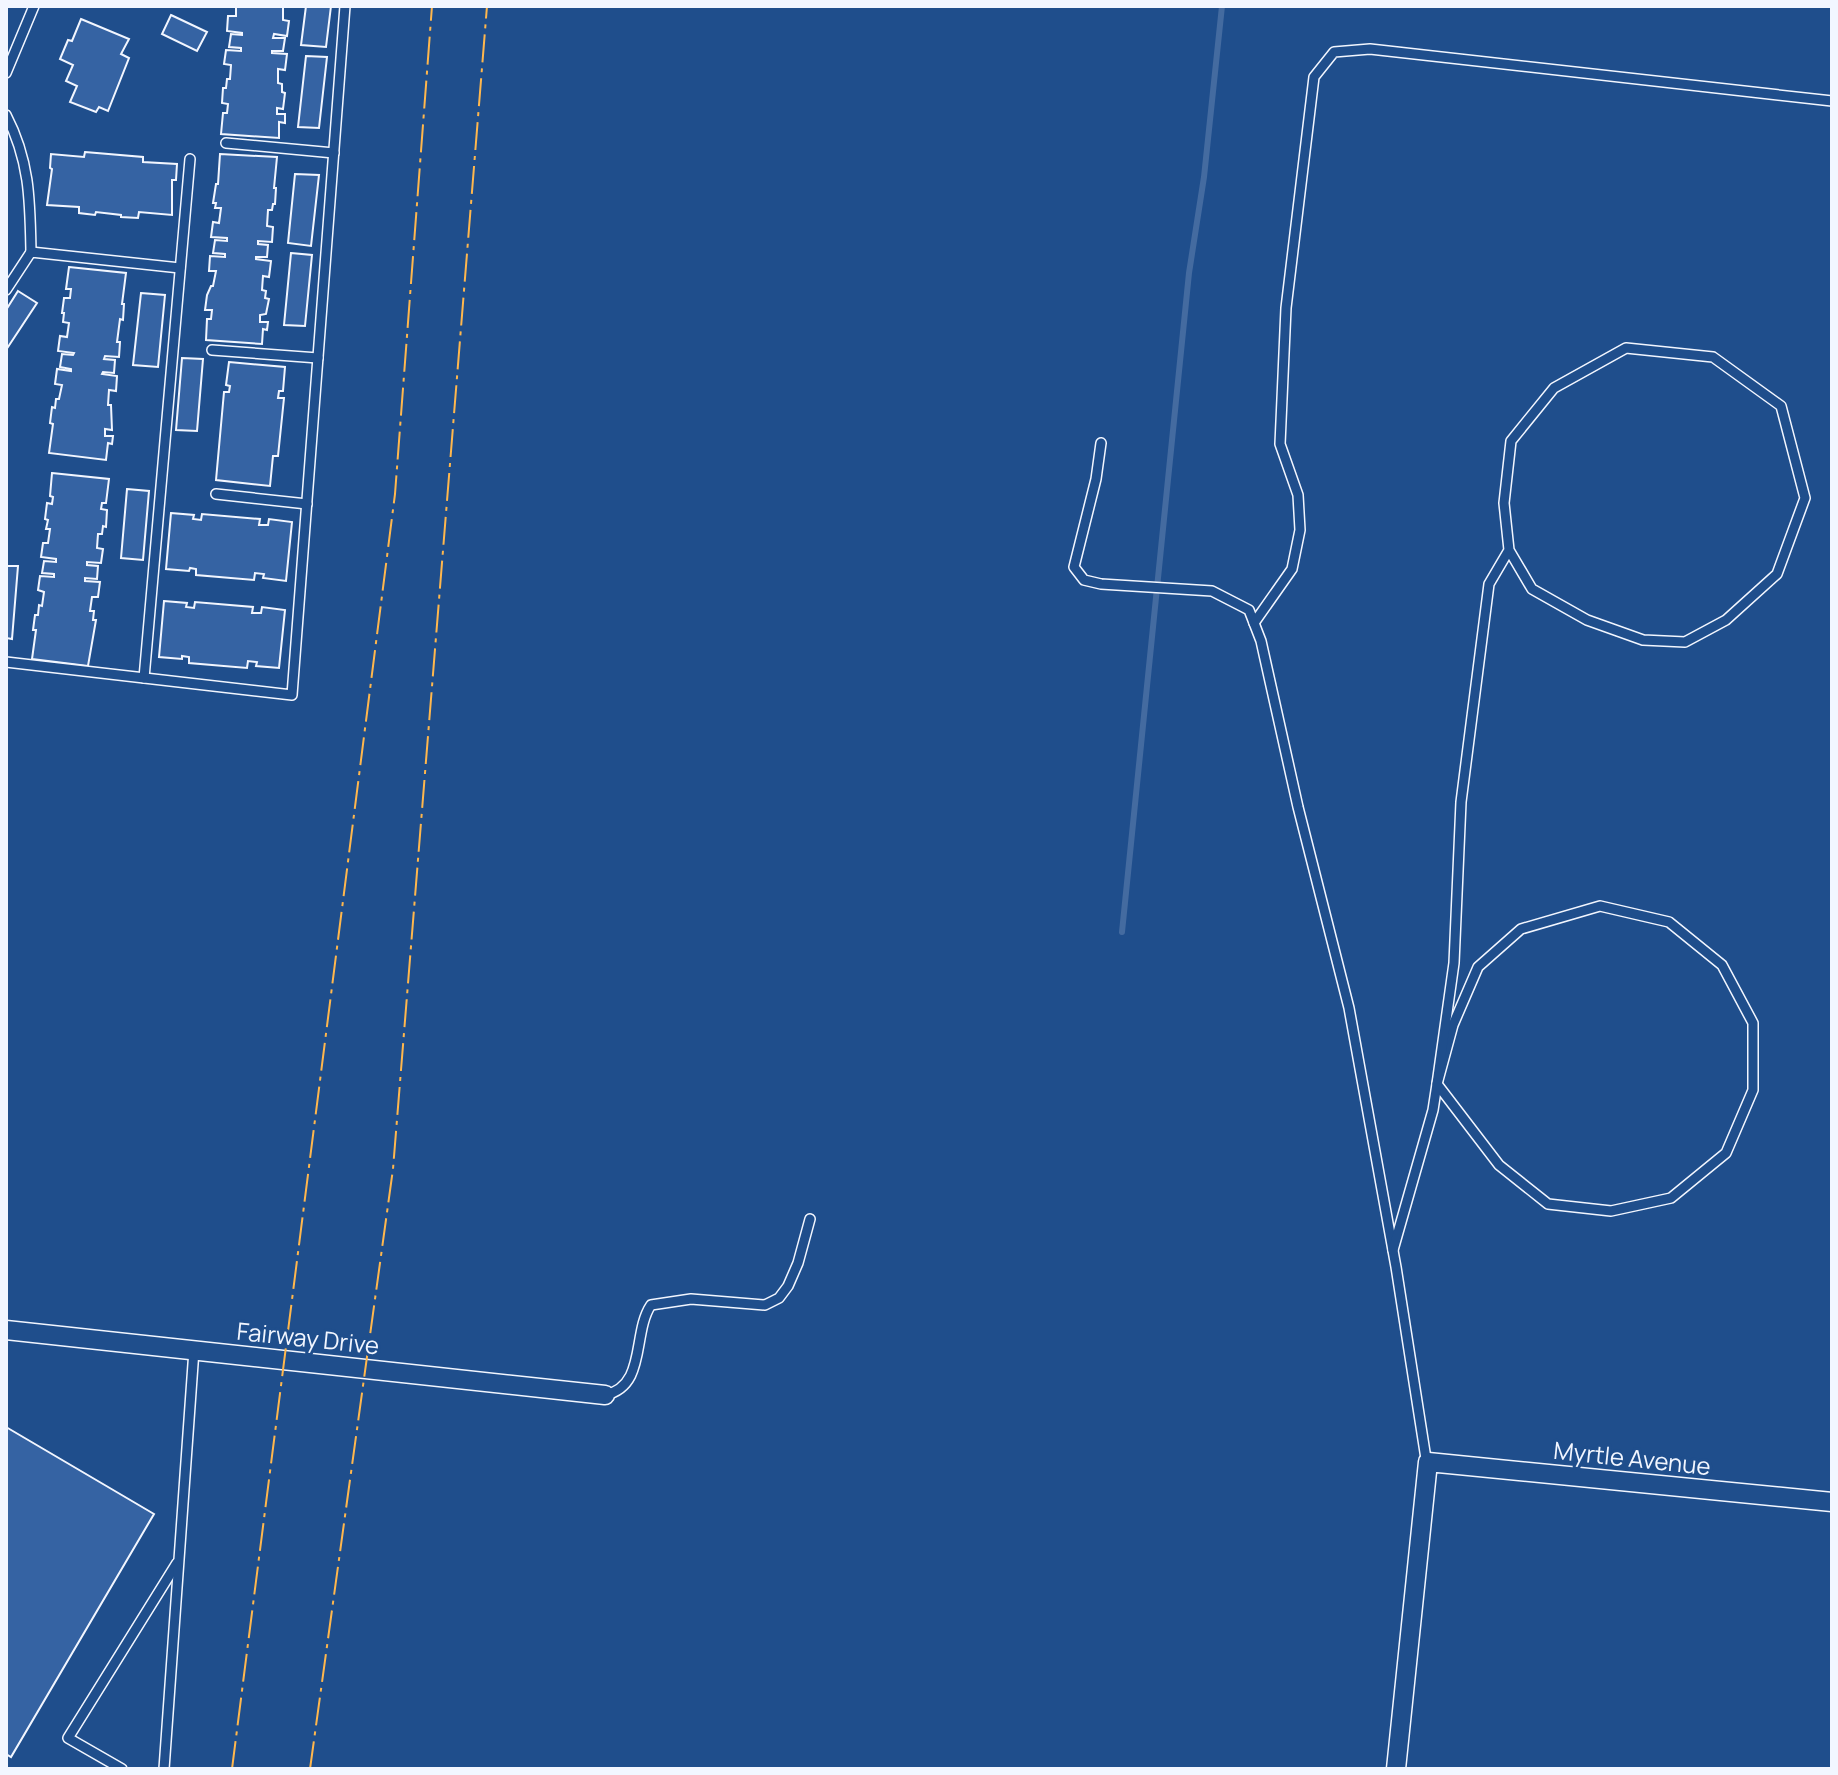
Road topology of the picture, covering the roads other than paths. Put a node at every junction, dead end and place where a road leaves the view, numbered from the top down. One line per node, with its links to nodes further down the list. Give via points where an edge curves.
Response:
1 (34, 6): 3 (lane)
2 (345, 6): 7 (lane)
3 (6, 73)
4 (1832, 101): 18 (lane, via 1370,49 1334,52 1314,77 1286,308 1280,444 1298,495 1300,530 1292,569)
5 (6, 115): 9 (lane, via 28,174)
6 (226, 143): 7 (lane)
7 (334, 153): 13 (lane)
8 (190, 159): 10 (lane)
9 (31, 252): 10 (lane); 11 (lane)
10 (180, 268): 20 (lane)
11 (6, 290)
12 (212, 350): 13 (lane)
13 (318, 358): 16 (lane)
14 (1101, 443): 18 (lane, via 1074,567 1084,580 1212,591 1249,610)
15 (216, 494): 16 (lane)
16 (307, 504): 20 (lane, via 292,695)
17 (1509, 550): 17 (lane, via 1504,503 1511,441 1554,388 1626,348 1713,357 1781,406 1805,498 1777,574 1726,620 1685,642 1643,640 1587,620 1532,589); 21 (lane, via 1489,584 1461,802 1454,963)
18 (1254, 623): 23 (lane, via 1349,1008)
19 (6, 662): 20 (lane)
20 (144, 678)
21 (1437, 1084): 21 (lane, via 1453,1025 1478,967 1521,929 1600,906 1669,922 1722,965 1753,1023 1753,1090 1726,1153 1671,1198 1611,1211 1548,1204 1499,1165); 23 (lane)
22 (810, 1219): 26 (lane, via 798,1263 779,1298 765,1305 691,1299 651,1305 643,1316 630,1378 618,1392)
23 (1393, 1250): 27 (lane)
24 (6, 1330): 25 (street, Fairway Drive)
25 (194, 1350): 26 (street, Fairway Drive); 29 (lane)
26 (605, 1395)
27 (1428, 1465): 28 (street, Myrtle Avenue); 32 (street)
28 (1832, 1502)
29 (179, 1561): 30 (lane, via 68,1738); 31 (lane)
30 (119, 1768)
31 (164, 1769)
32 (1396, 1769)

